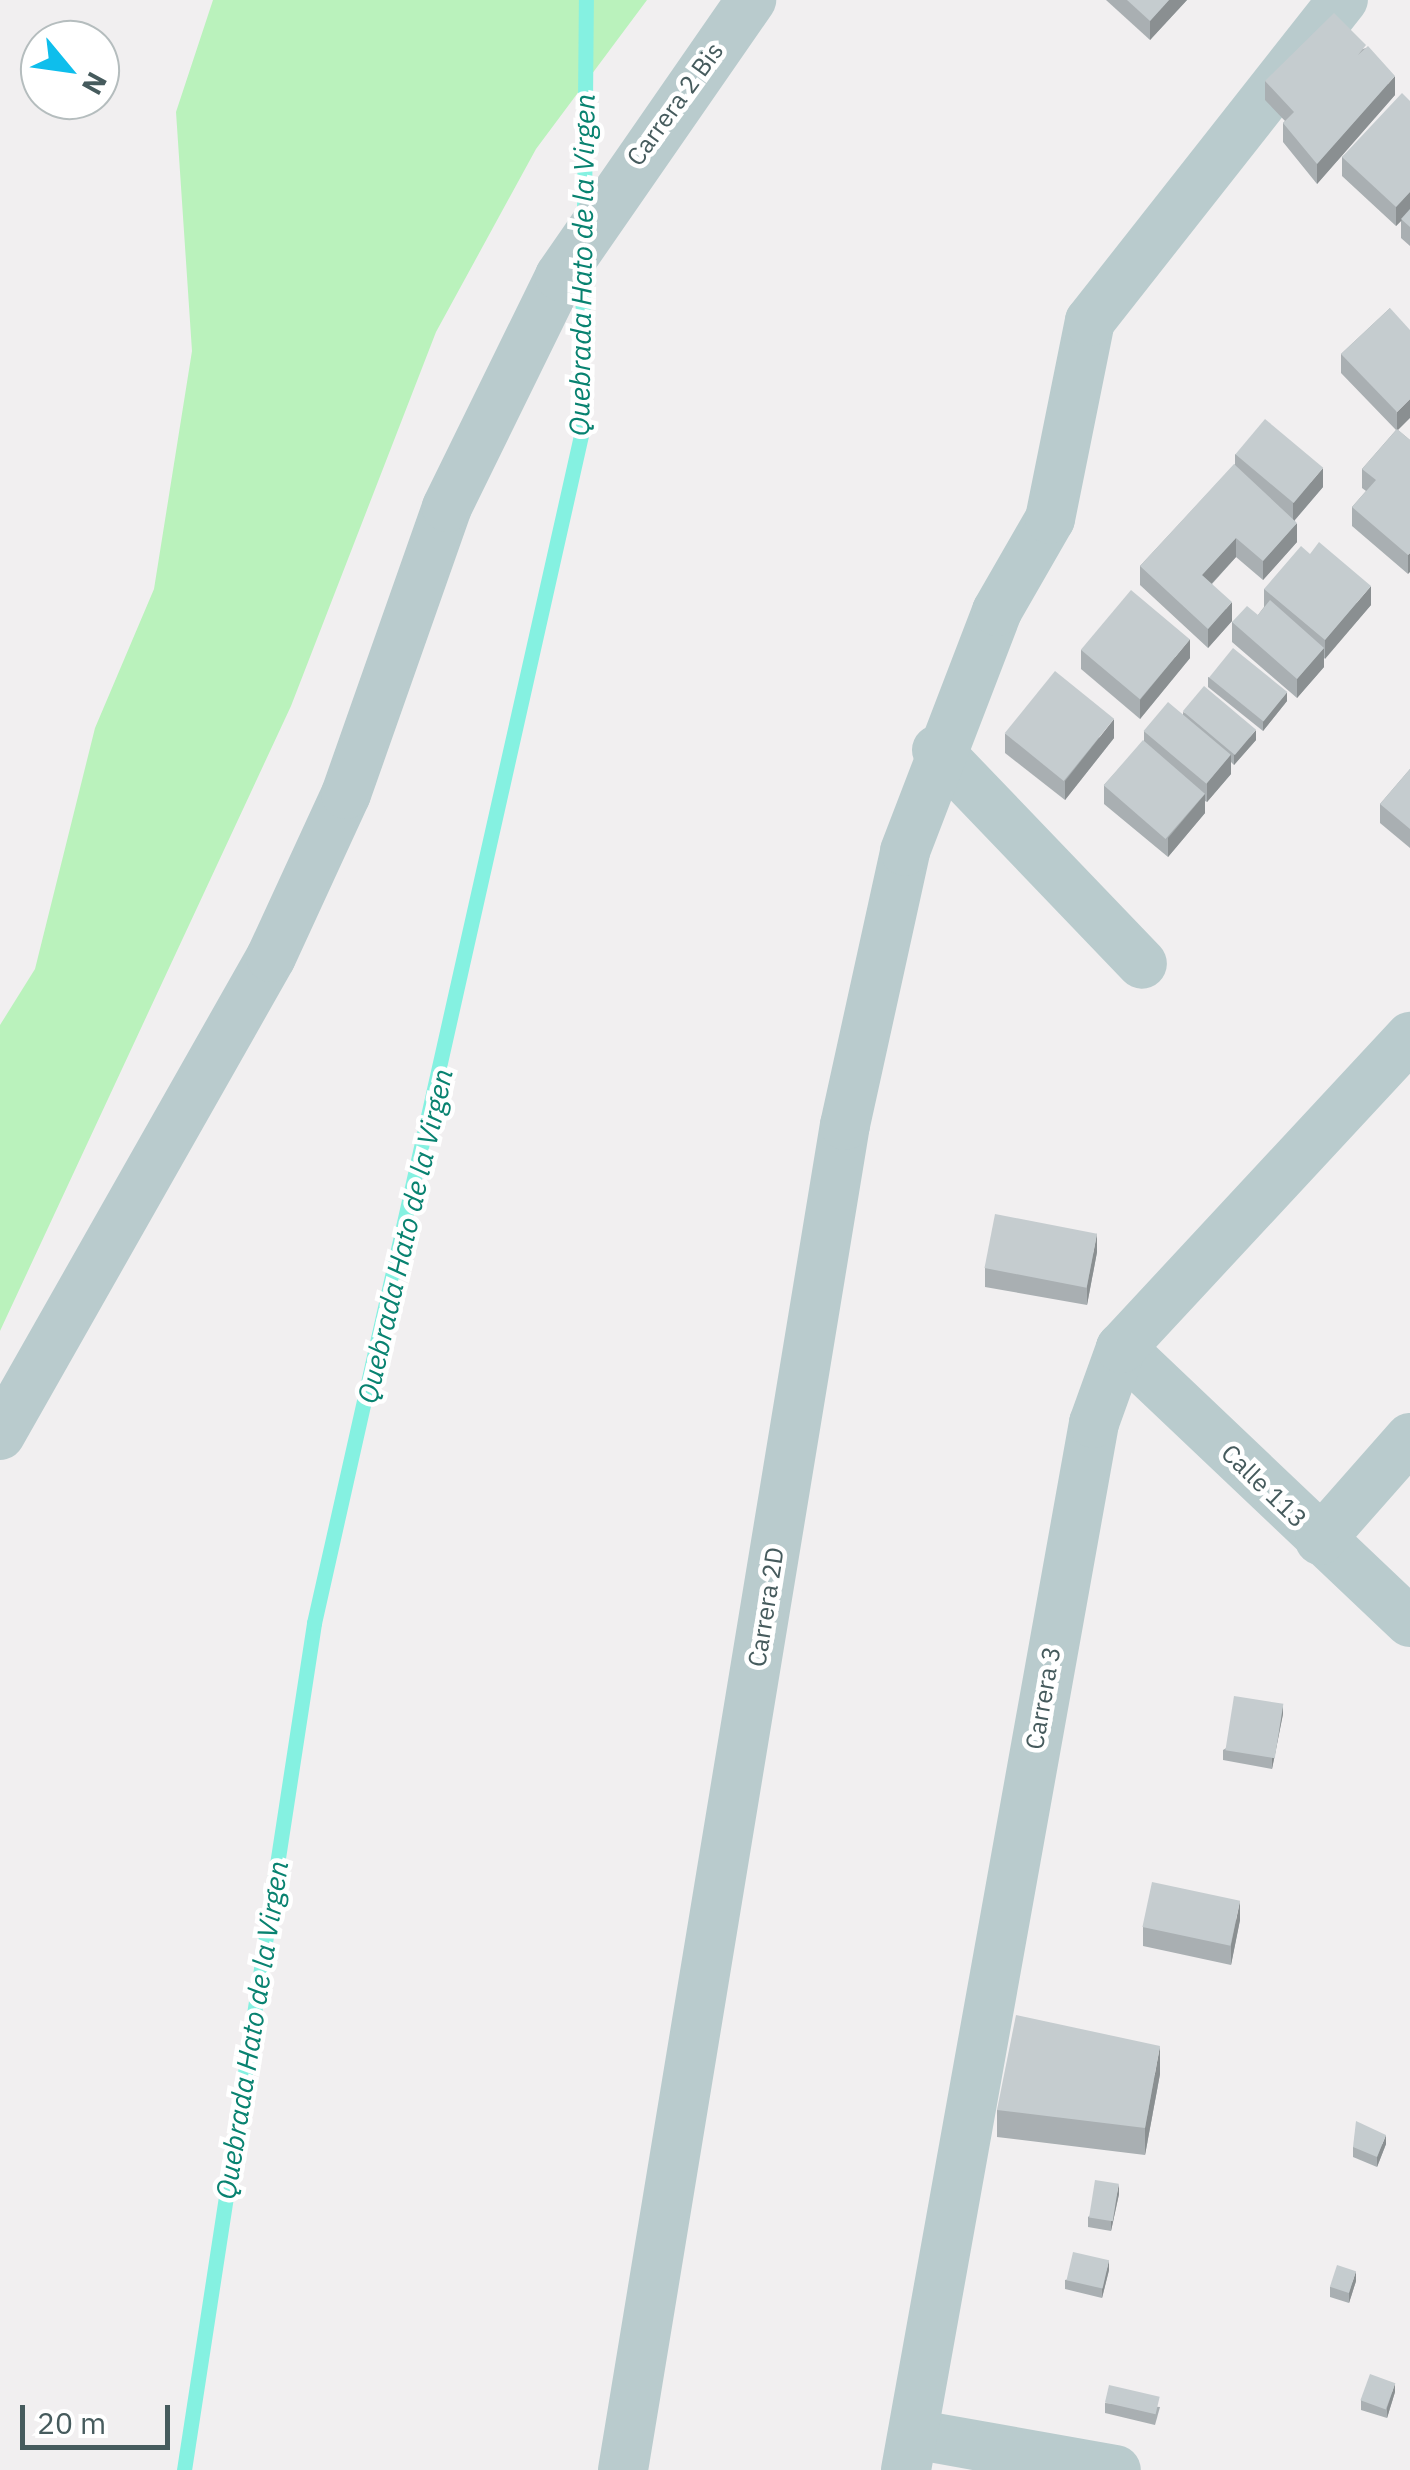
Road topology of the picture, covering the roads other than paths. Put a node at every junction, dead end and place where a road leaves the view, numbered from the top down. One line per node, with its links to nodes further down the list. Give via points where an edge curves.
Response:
1 (751, 0): 7 (street, Carrera 2 Bis, via 598,209 560,276 447,507 346,794 271,957)
2 (1343, 0): 3 (street, Carrera 2D, via 1090,321 1050,519 997,611)
3 (937, 750): 4 (street); 12 (street, Carrera 2D, via 905,851 846,1125)
4 (1142, 964)
5 (1410, 1037): 6 (street, Carrera 3)
6 (1121, 1348): 9 (street, Calle 113); 11 (street, Carrera 3, via 1094,1423 1064,1573)
7 (0, 1434)
8 (1410, 1438): 9 (street)
9 (1320, 1540): 10 (street, Calle 113)
10 (1410, 1622)
11 (910, 2452): 13 (street)
12 (623, 2470)
13 (1116, 2470)

